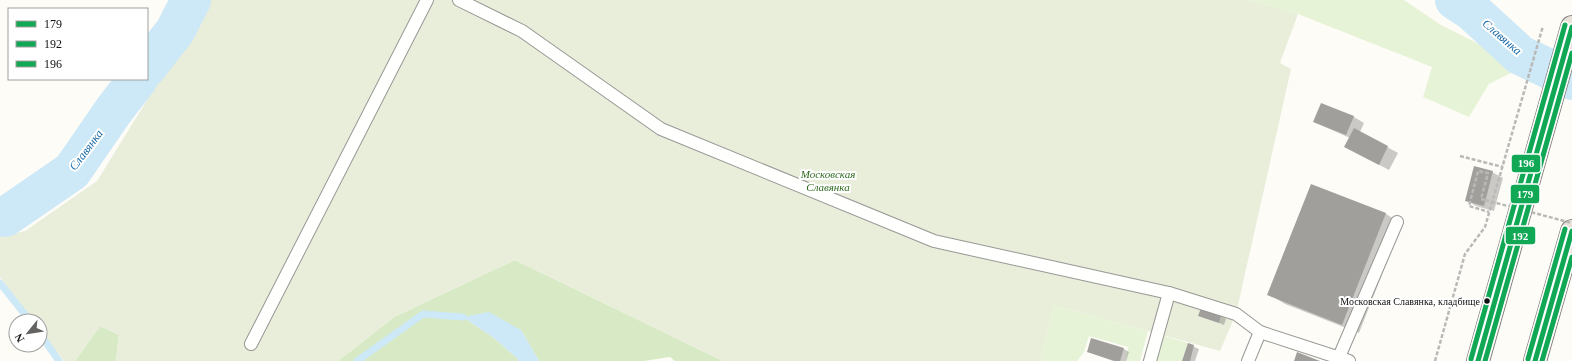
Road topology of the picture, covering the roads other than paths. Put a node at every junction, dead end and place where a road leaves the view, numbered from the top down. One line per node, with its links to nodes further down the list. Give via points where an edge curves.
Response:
1 (427, 0): 8 (lane)
2 (459, 0): 6 (lane, via 522,31 661,129 934,241)
3 (1571, 30): 12 (highway)
4 (1397, 222): 9 (lane)
5 (1572, 231): 13 (highway)
6 (1169, 293): 7 (lane, via 1236,314); 10 (lane)
7 (1260, 332): 9 (lane); 11 (lane)
8 (251, 344)
9 (1344, 359)
10 (1150, 361)
11 (1248, 361)
12 (1478, 361)
13 (1535, 361)

